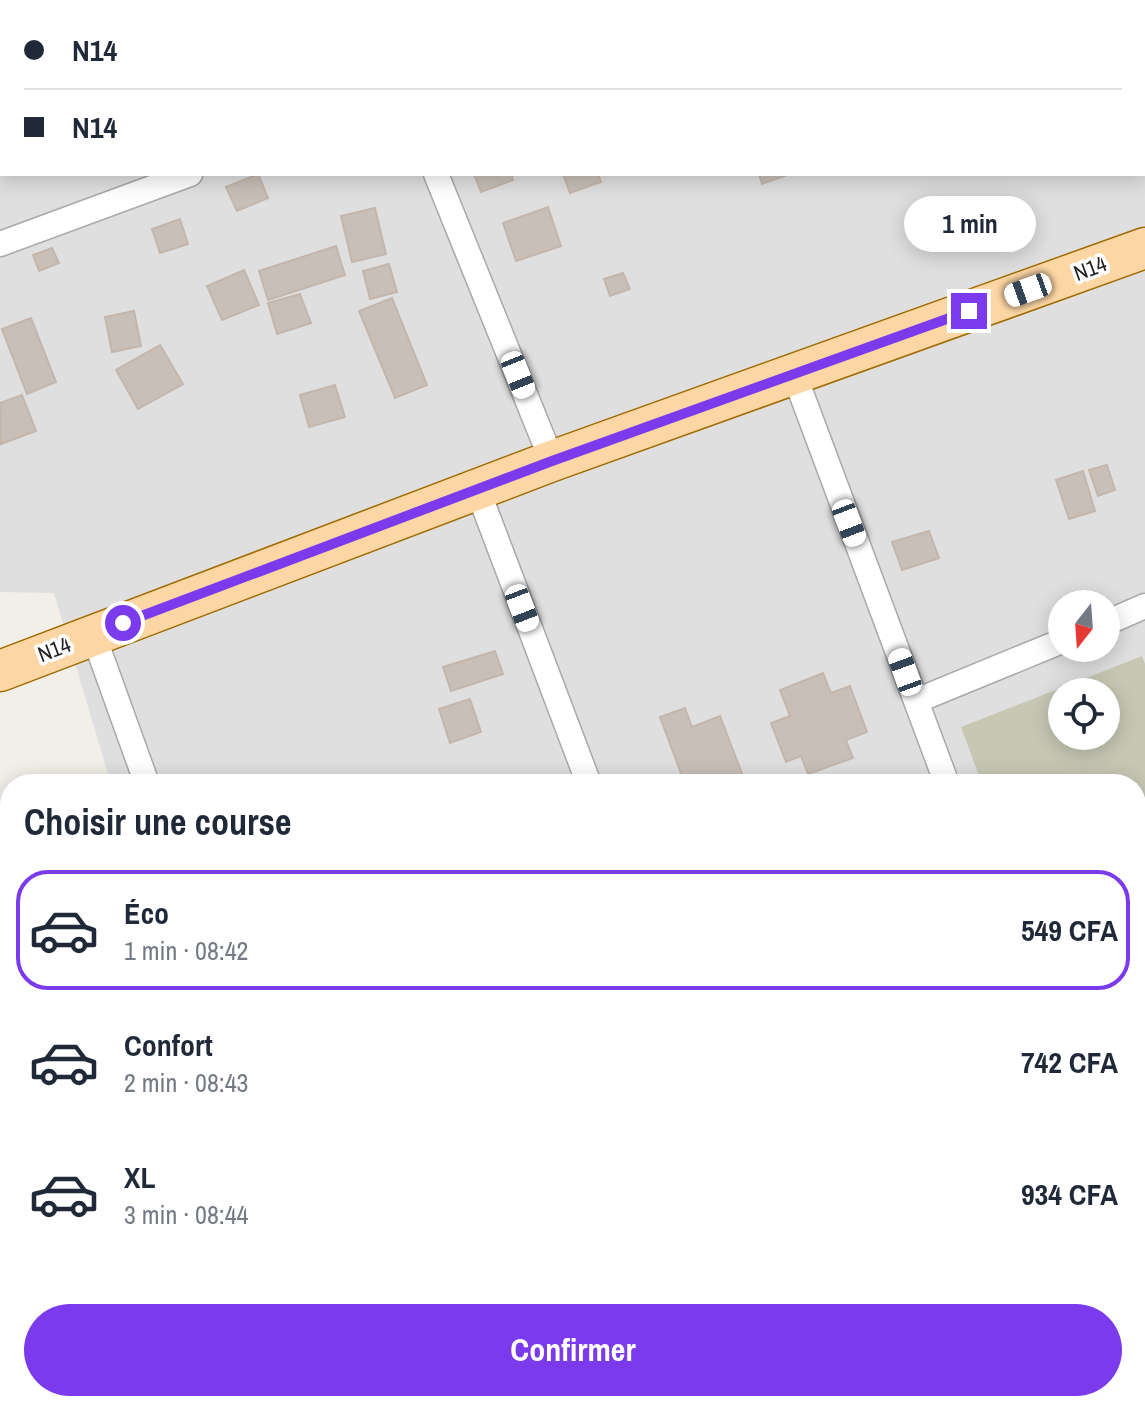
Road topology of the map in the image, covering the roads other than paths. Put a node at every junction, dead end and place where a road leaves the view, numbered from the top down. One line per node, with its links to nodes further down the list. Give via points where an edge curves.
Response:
1 (437, 176): 6 (street)
2 (176, 177): 3 (street)
3 (0, 244)
4 (1145, 248): 5 (main road, N14)
5 (794, 374): 6 (main road, N14); 13 (street)
6 (552, 461): 7 (main road, N14)
7 (478, 491): 10 (main road, N14); 15 (street)
8 (1145, 606): 9 (street)
9 (1120, 617)
10 (93, 634): 12 (main road, N14); 14 (street)
11 (1048, 647): 13 (street)
12 (0, 671)
13 (916, 701): 16 (street)
14 (143, 774)
15 (585, 774)
16 (943, 774)

